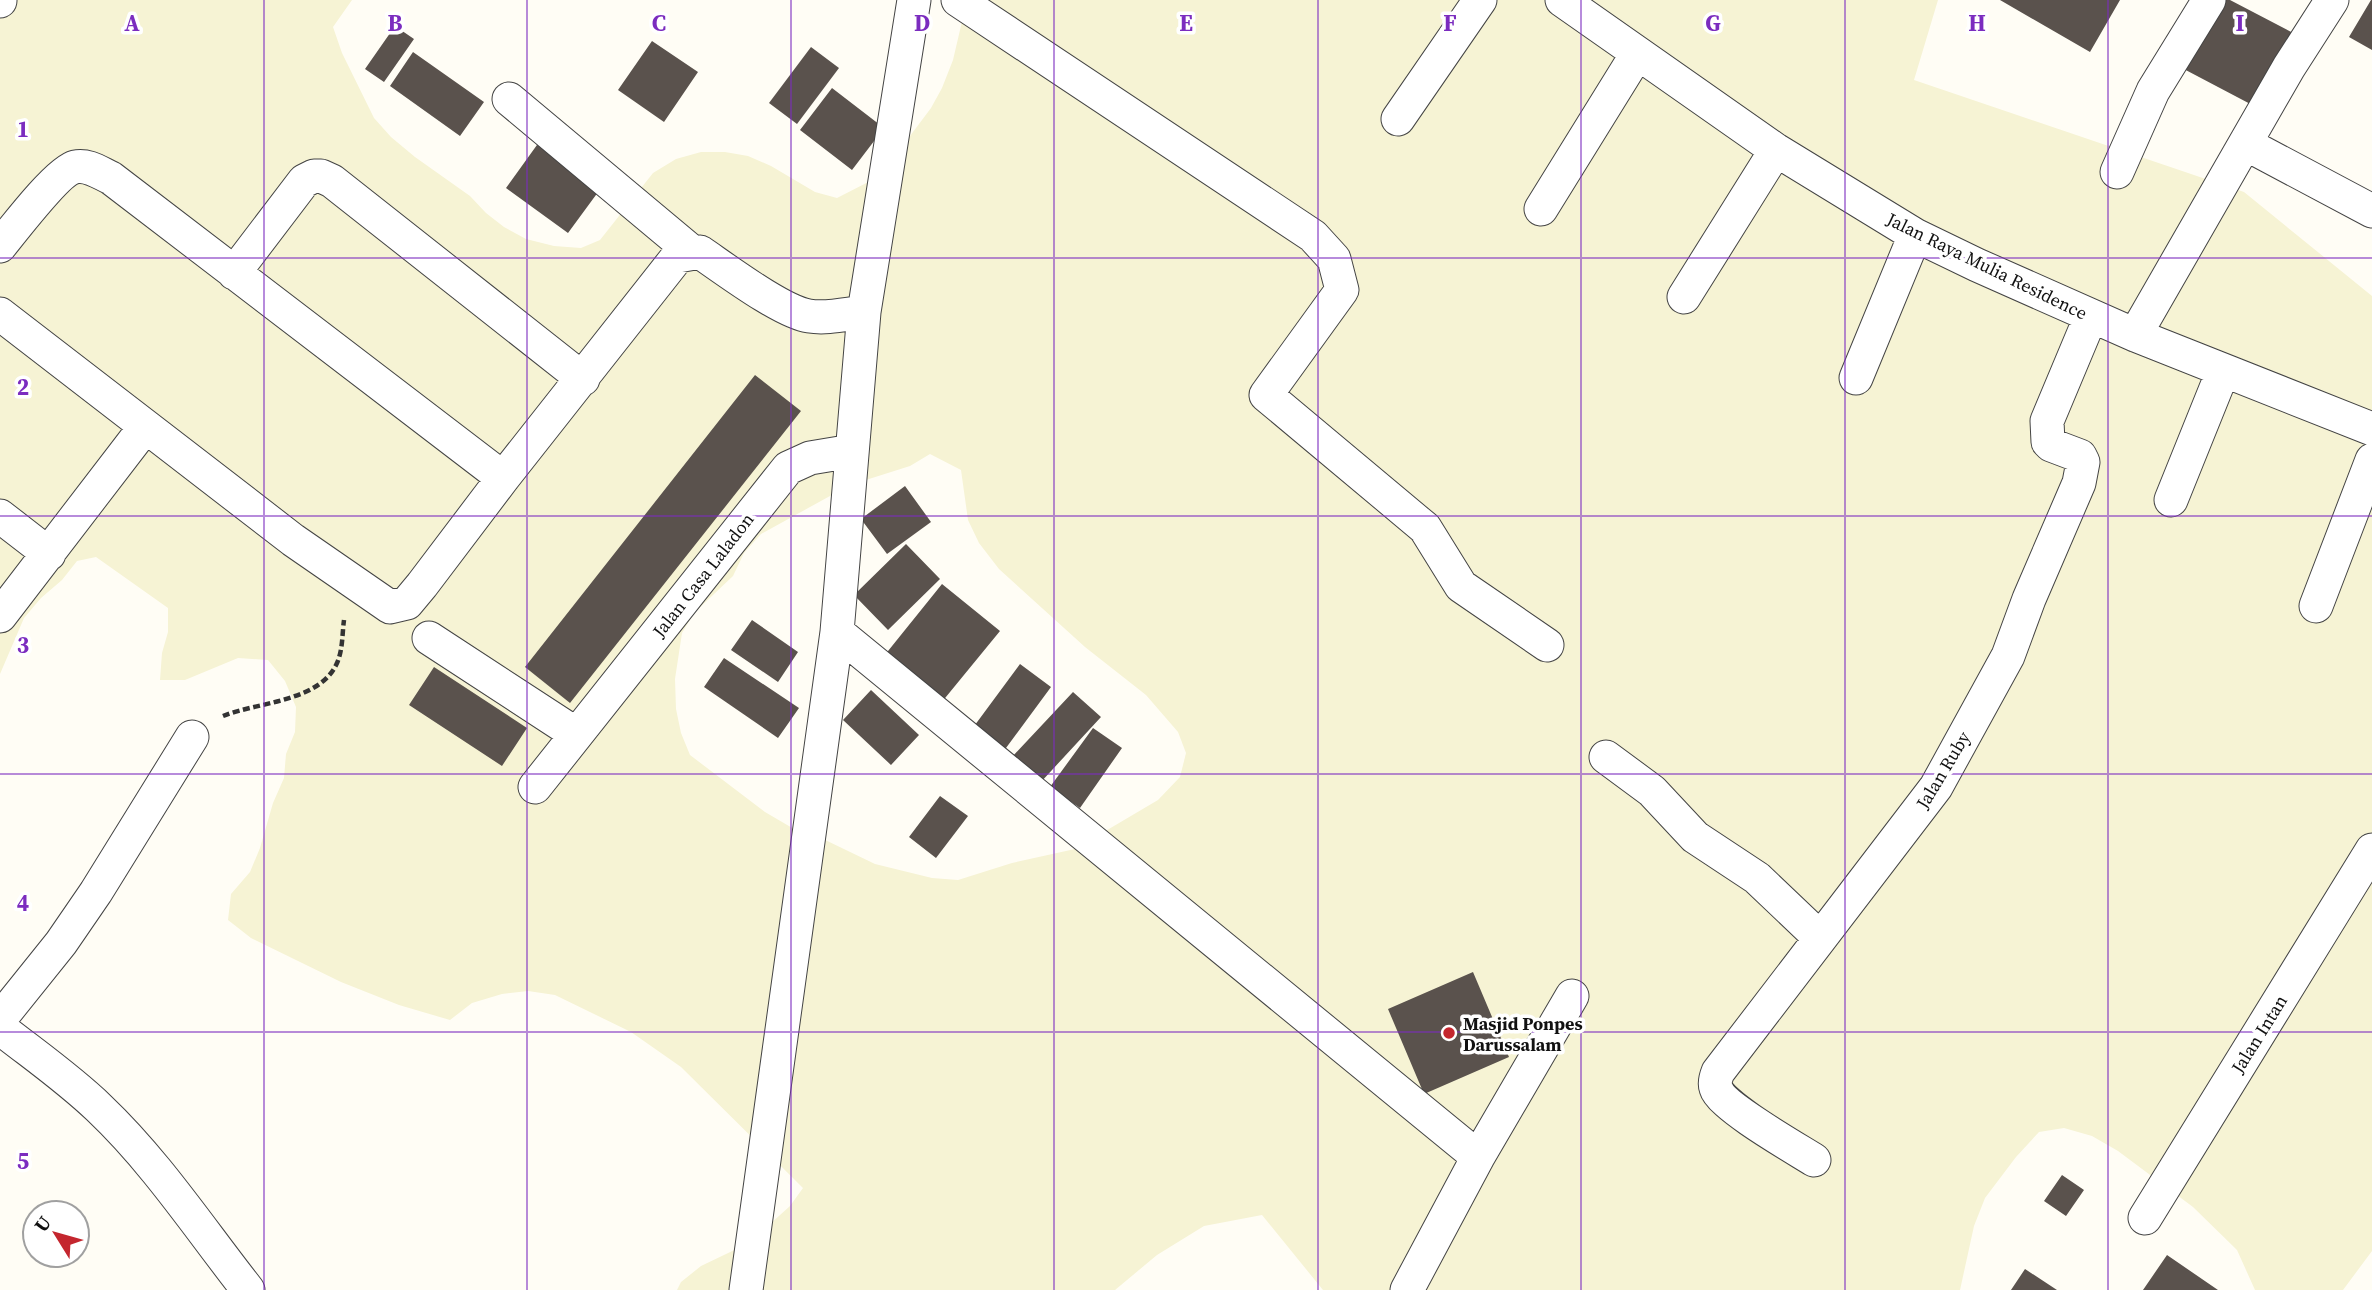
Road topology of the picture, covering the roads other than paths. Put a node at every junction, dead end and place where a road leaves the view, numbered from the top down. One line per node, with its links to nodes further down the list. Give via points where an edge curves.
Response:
1 (914, 0): 20 (street)
2 (958, 0): 39 (street, via 1313,236 1327,251 1334,259 1342,290 1266,396 1425,528 1461,586)
3 (1480, 0): 9 (street)
4 (1562, 0): 7 (street, Jalan Raya Mulia Residence)
5 (2209, 0): 12 (street, via 2153,91)
6 (2332, 0): 10 (street)
7 (1637, 54): 11 (street, Jalan Raya Mulia Residence); 13 (street)
8 (509, 99): 17 (street)
9 (1398, 119)
10 (2246, 144): 14 (street); 23 (street)
11 (1776, 150): 15 (street, Jalan Raya Mulia Residence); 19 (street)
12 (2117, 172)
13 (1541, 209)
14 (2372, 211)
15 (1915, 235): 22 (street, Jalan Raya Mulia Residence); 25 (street)
16 (0, 246): 18 (street, via 58,180 73,167 86,166 111,178)
17 (692, 252): 20 (street, via 807,316); 26 (street, via 678,256)
18 (233, 273): 26 (street, via 304,181 321,176); 31 (street)
19 (1684, 296)
20 (864, 312): 29 (street)
21 (0, 314): 27 (street)
22 (2091, 316): 23 (street, Jalan Raya Mulia Residence); 45 (street, Jalan Ruby, via 2046,431 2048,442 2080,456 2082,471 2008,656 1936,788)
23 (2135, 335): 24 (street, Jalan Raya Mulia Residence)
24 (2223, 370): 28 (street, Jalan Raya Mulia Residence); 32 (street)
25 (1856, 378)
26 (583, 379): 31 (street)
27 (145, 427): 31 (street, via 390,607 407,603); 34 (street)
28 (2372, 429)
29 (852, 451): 37 (street); 40 (street, Jalan Casa Laladon, via 810,458 788,468)
30 (2372, 460): 35 (street)
31 (503, 478)
32 (2171, 500)
33 (0, 516): 34 (street)
34 (49, 554): 36 (street)
35 (2316, 606)
36 (0, 617)
37 (836, 632): 49 (street); 53 (street)
38 (429, 638): 40 (street)
39 (1547, 645)
40 (576, 734): 43 (street, Jalan Casa Laladon)
41 (192, 737): 47 (street, via 96,892)
42 (1606, 757): 45 (street, via 1652,791 1695,837 1757,878)
43 (535, 787)
44 (2372, 850): 51 (street, Jalan Intan)
45 (1820, 938): 50 (street, Jalan Ruby, via 1715,1080 1716,1090 1732,1107)
46 (1572, 996): 49 (street)
47 (0, 1019)
48 (0, 1028): 52 (street, via 115,1125)
49 (1478, 1157): 54 (street)
50 (1814, 1160)
51 (2145, 1218)
52 (248, 1290)
53 (746, 1290)
54 (1407, 1290)

